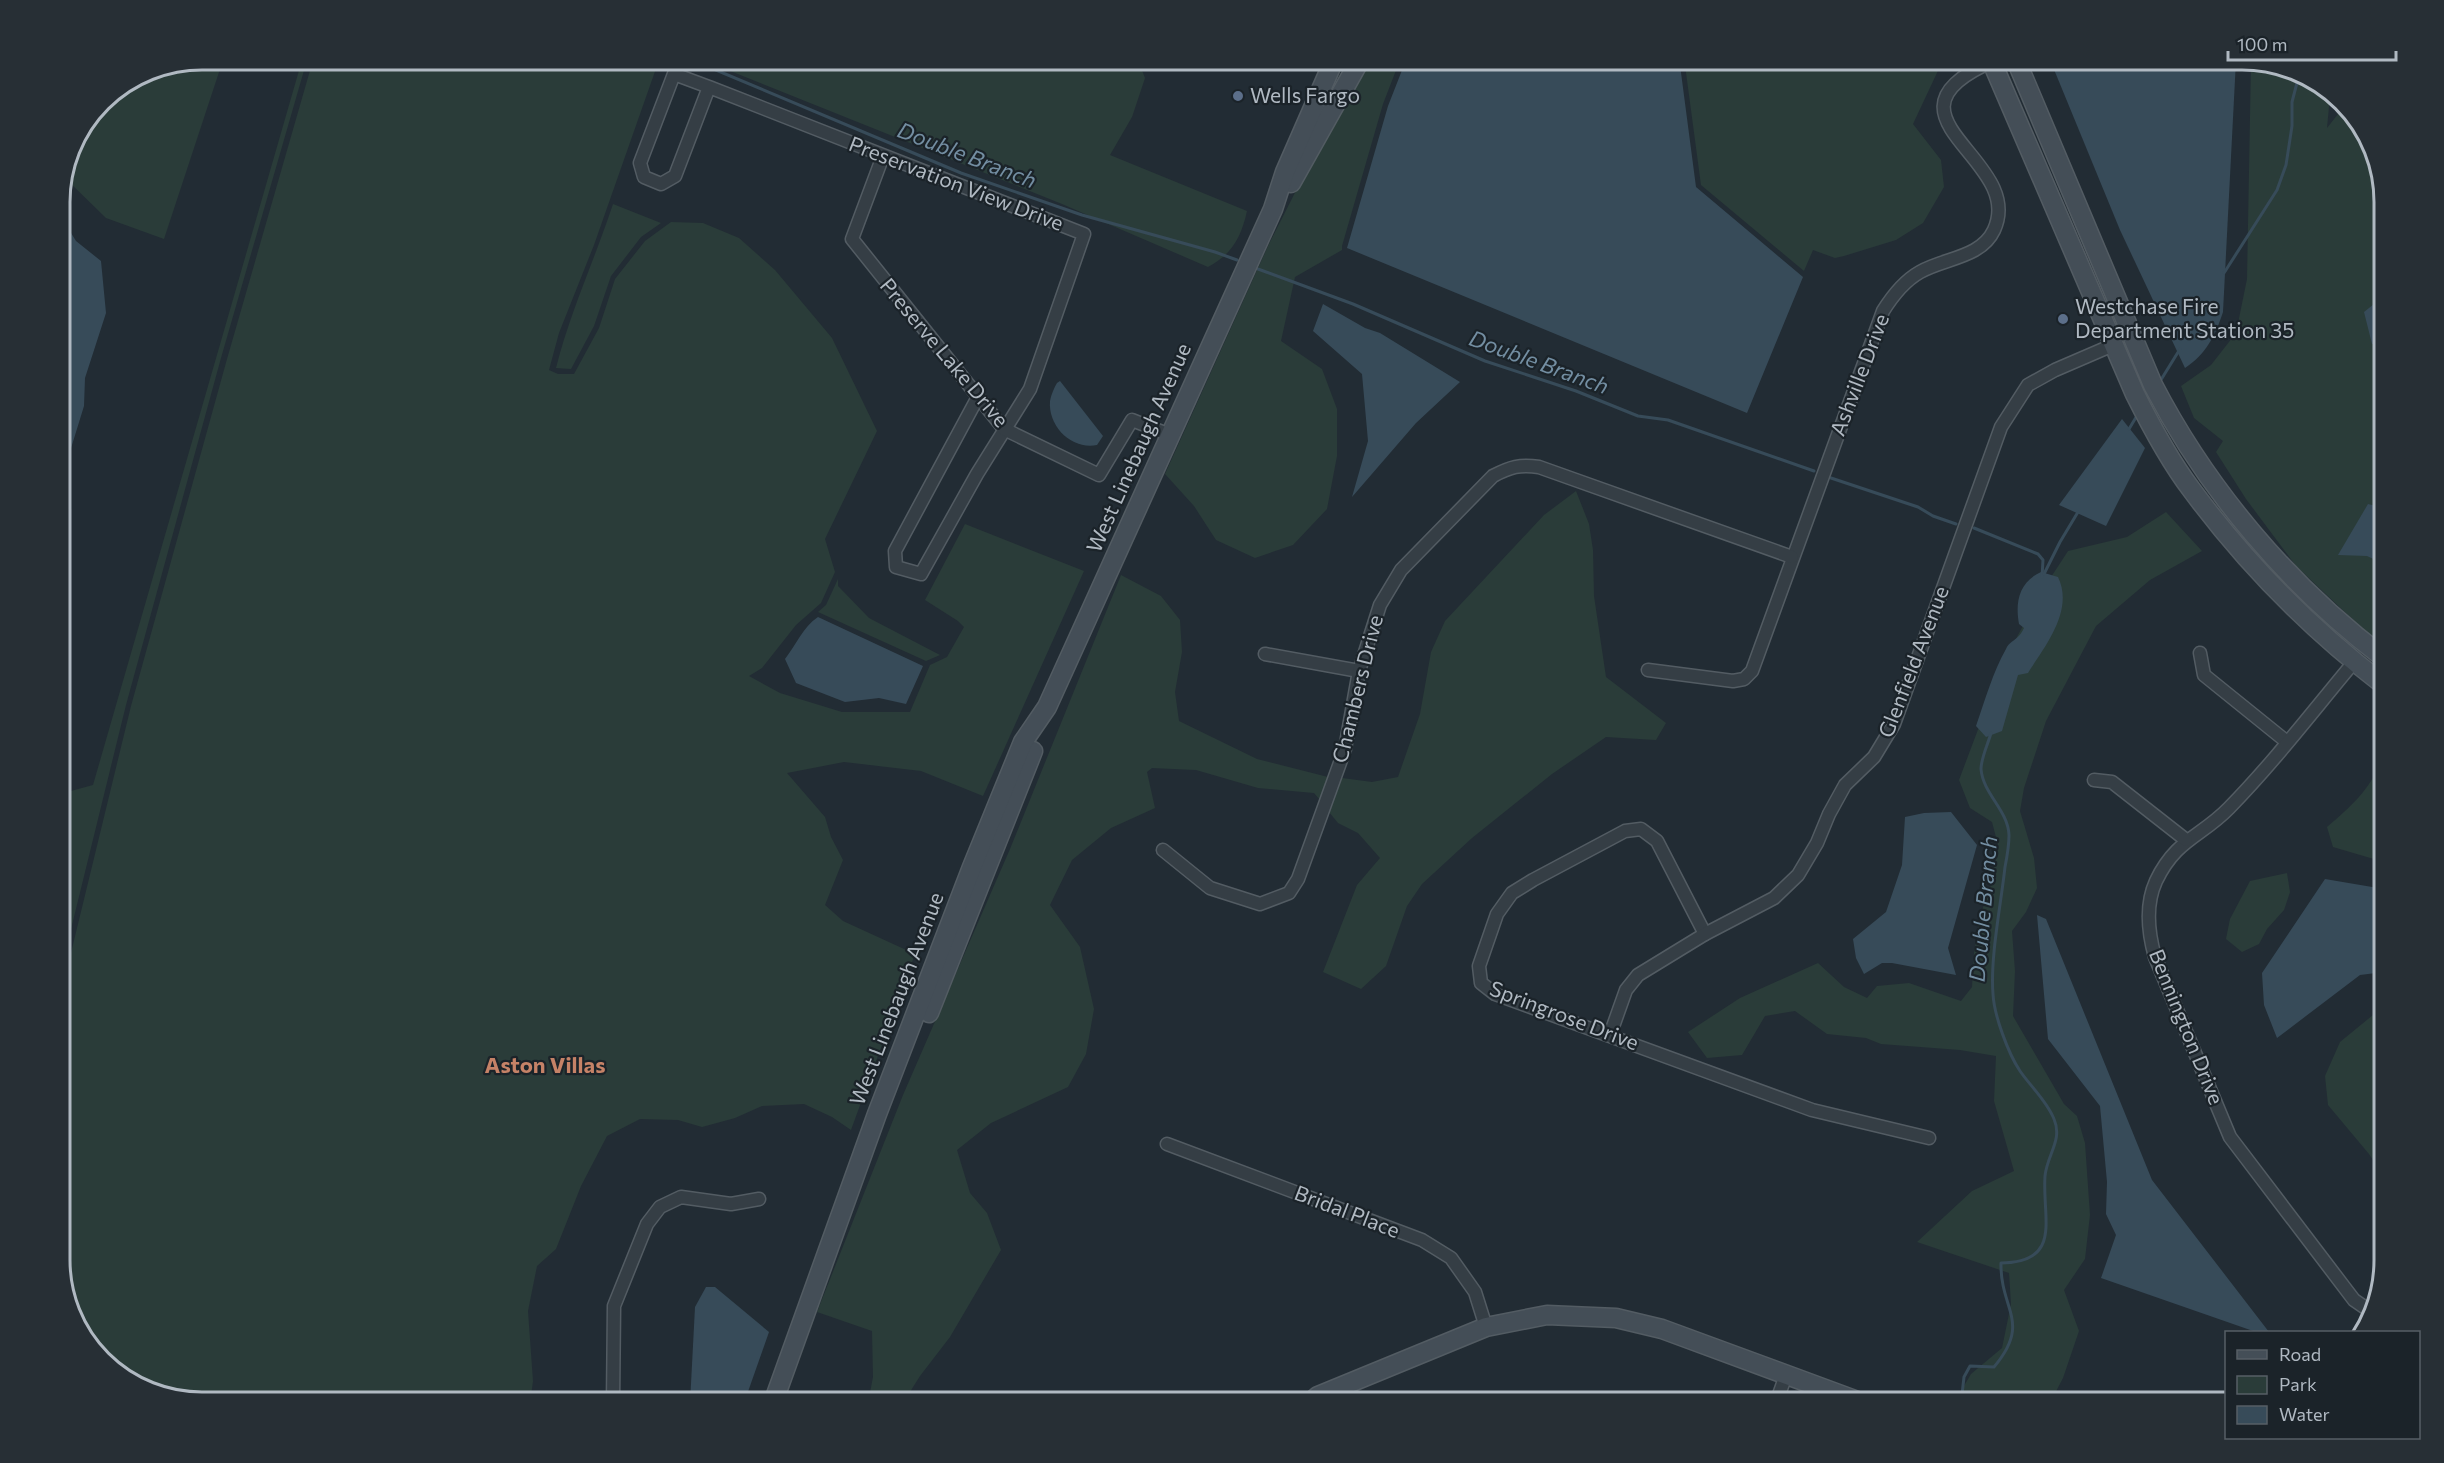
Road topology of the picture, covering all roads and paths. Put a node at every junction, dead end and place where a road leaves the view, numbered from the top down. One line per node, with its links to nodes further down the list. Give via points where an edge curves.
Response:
1 (1330, 70): 8 (street, West Linebaugh Avenue)
2 (1354, 70): 8 (street, West Linebaugh Avenue)
3 (1975, 70): 16 (street, Ashville Drive, via 1950,88 1943,107 1947,123 1996,191 1999,211 1993,233 1975,250 1920,272 1888,302)
4 (1997, 70): 10 (street)
5 (2020, 70): 9 (street)
6 (710, 87): 6 (street, Preservation View Drive, via 675,176 661,184 644,177 640,163 674,74); 7 (street, Preservation View Drive)
7 (882, 156): 11 (street, Preserve Lake Drive, via 852,239); 12 (street, Preservation View Drive, via 1084,234 1030,389)
8 (1273, 209): 13 (street, West Linebaugh Avenue)
9 (2134, 336): 10 (street); 15 (street, via 2171,420)
10 (2113, 345): 21 (street, via 2153,430 2190,488 2271,583); 29 (street, Glenfield Avenue, via 2028,385 2001,427 1894,724 1874,757 1845,785 1798,875 1774,898)
11 (978, 397): 12 (street, Preserve Lake Drive); 12 (street, Preservation View Drive, via 895,551 896,567 921,574)
12 (1004, 429): 13 (street, Preserve Lake Drive, via 1099,475 1132,420)
13 (1170, 435): 38 (street, West Linebaugh Avenue, via 1047,707 1023,742 979,870)
14 (2218, 467): 15 (street, via 2213,477)
15 (2217, 489): 17 (street, via 2307,592)
16 (1792, 557): 22 (street, Chambers Drive, via 1539,467 1510,466 1493,476 1393,582 1374,618); 23 (street, Ashville Drive, via 1763,646 1744,679 1733,681)
17 (2367, 645): 18 (street); 21 (street)
18 (2373, 650)
19 (2200, 653): 25 (street, via 2204,675)
20 (1265, 654): 22 (street)
21 (2354, 662): 24 (street); 25 (street, Bennington Drive)
22 (1359, 670): 28 (street, Chambers Drive, via 1345,749 1298,879 1289,893 1260,904 1210,888)
23 (1648, 670)
24 (2373, 677)
25 (2287, 742): 27 (street, Bennington Drive, via 2228,809)
26 (2094, 780): 27 (street, via 2112,782)
27 (2186, 840): 34 (street, Bennington Drive, via 2168,860 2155,884 2149,910 2155,957 2230,1137 2354,1300)
28 (1163, 850)
29 (1705, 934): 30 (street, Glenfield Avenue, via 1638,975 1626,990); 30 (street, Springrose Drive, via 1657,841 1641,829 1625,831 1512,893 1497,914 1479,966 1480,983 1495,994)
30 (1610, 1035): 31 (street, Springrose Drive, via 1812,1110)
31 (1929, 1138)
32 (1167, 1144): 35 (street, Bridal Place, via 1422,1240 1451,1258 1475,1292)
33 (759, 1199): 37 (street, via 731,1204 681,1197 660,1207 647,1224 614,1306)
34 (2364, 1307)
35 (1486, 1327): 36 (street, via 1547,1315 1616,1318 1662,1329); 39 (street)
36 (1786, 1375): 40 (street); 41 (street)
37 (613, 1392)
38 (777, 1392)
39 (1328, 1392)
40 (1780, 1392)
41 (1833, 1392)

